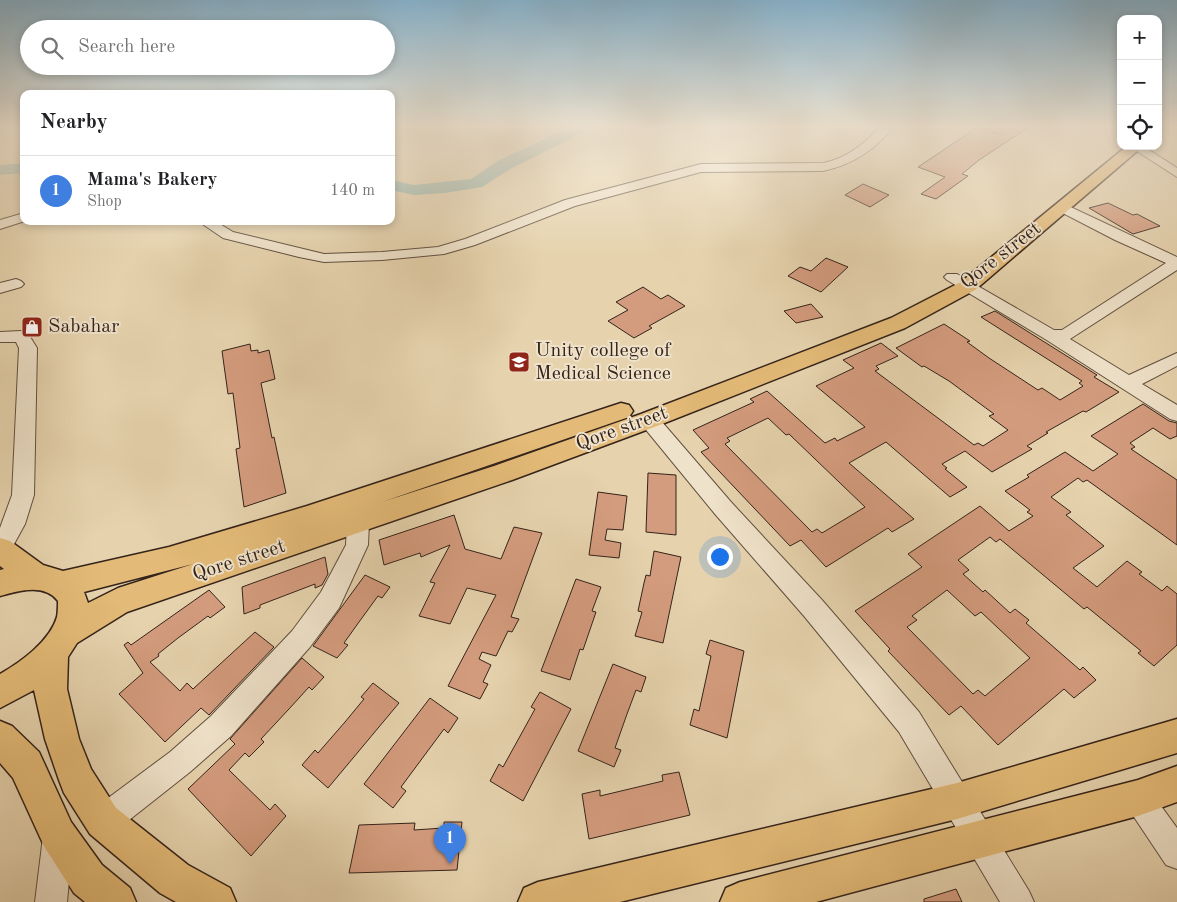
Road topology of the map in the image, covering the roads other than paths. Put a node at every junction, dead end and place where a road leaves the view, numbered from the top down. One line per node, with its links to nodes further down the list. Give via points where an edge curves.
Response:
1 (697, 169): 7 (street, via 570,203 439,251 324,258 228,235)
2 (1089, 169): 9 (main road, Qore street)
3 (1108, 169): 4 (main road, Qore street)
4 (1062, 207): 8 (street); 9 (main road, Qore street)
5 (20, 218): 6 (street)
6 (0, 225)
7 (212, 225)
8 (1174, 269): 12 (street, via 1066,335)
9 (960, 282): 12 (street); 17 (main road, Qore street, via 868,336); 20 (main road, Qore street, via 923,294 875,318 664,397 307,517 169,559)
10 (16, 284): 11 (street)
11 (0, 288)
12 (1051, 335): 15 (street)
13 (0, 337): 19 (street, via 21,336 28,348 23,496 14,524)
14 (1176, 361): 15 (street)
15 (1129, 383): 16 (street)
16 (1177, 414)
17 (648, 420): 18 (main road, Qore street); 28 (street, via 909,722)
18 (358, 522): 22 (main road, Qore street, via 118,602); 29 (street, via 357,545 330,600 302,639 221,726)
19 (0, 549): 20 (main road)
20 (49, 580): 21 (main road, Qore street, via 11,579); 22 (main road, via 69,592 72,604 71,618)
21 (0, 583)
22 (58, 643): 23 (main road, via 32,672); 29 (main road, via 50,689 62,739 77,780)
23 (0, 691)
24 (1177, 736): 28 (main road)
25 (0, 738): 30 (main road, via 26,765)
26 (1177, 784): 27 (main road)
27 (1138, 798): 31 (main road); 32 (street)
28 (957, 801): 31 (street); 36 (main road)
29 (103, 821): 35 (main road, via 174,879)
30 (58, 835): 33 (street); 34 (main road, via 88,879)
31 (980, 840): 37 (main road); 38 (street)
32 (1177, 854)
33 (51, 902)
34 (116, 902)
35 (216, 902)
36 (538, 902)
37 (740, 902)
38 (1018, 902)

